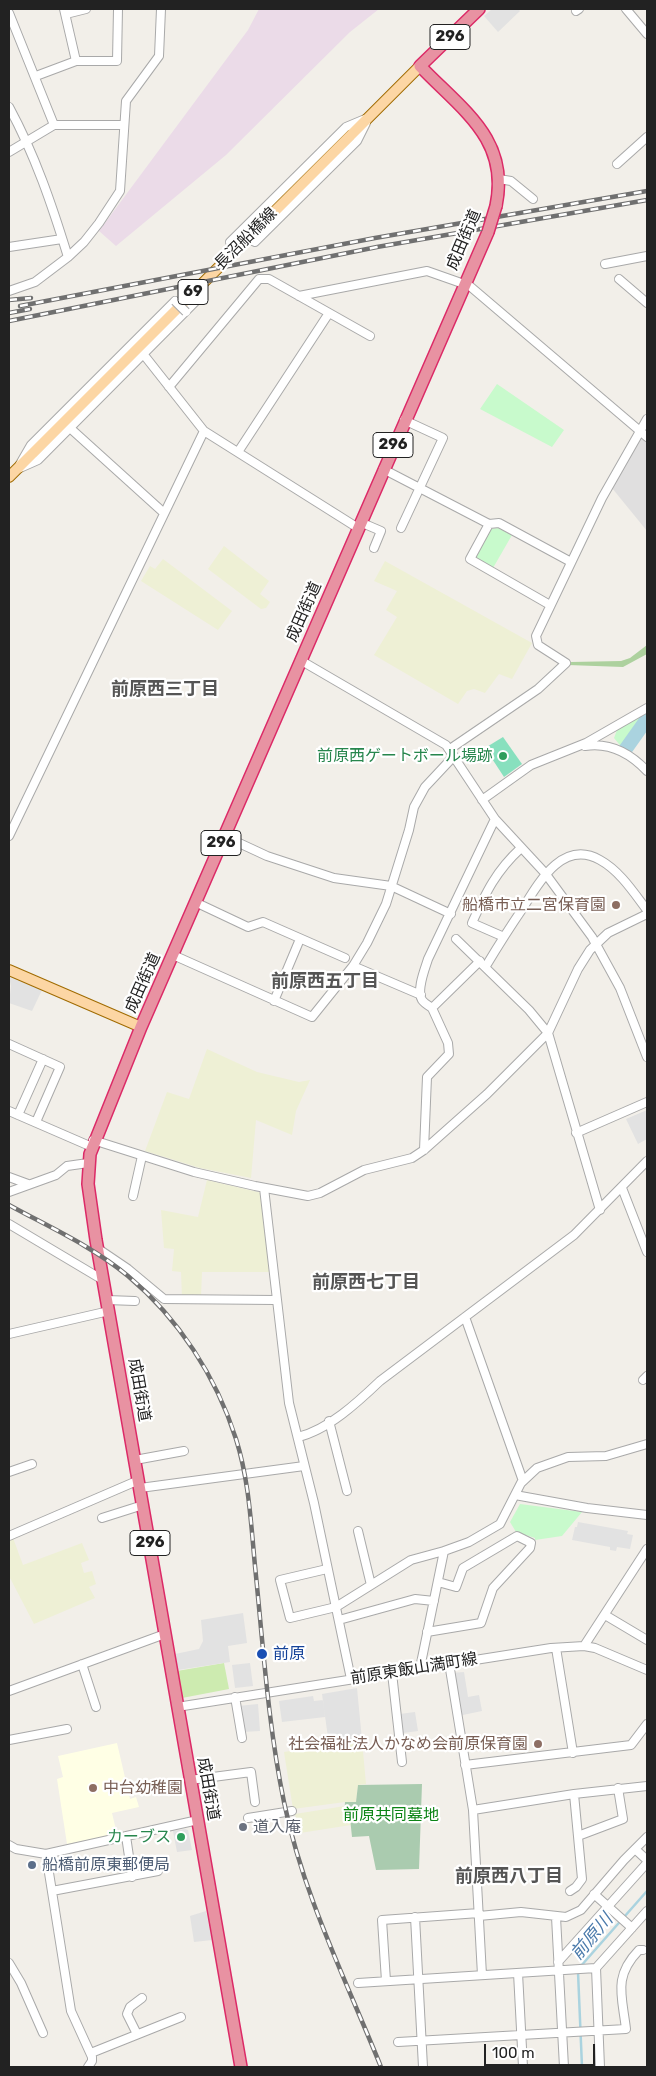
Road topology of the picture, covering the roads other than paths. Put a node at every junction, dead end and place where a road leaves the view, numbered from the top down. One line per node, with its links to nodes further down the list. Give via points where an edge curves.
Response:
1 (86, 9): 6 (street)
2 (118, 9): 9 (street, via 117,61)
3 (161, 9): 14 (street, via 159,56 126,101)
4 (479, 9): 10 (highway, 296)
5 (626, 9): 8 (street)
6 (65, 12): 9 (street)
7 (10, 18): 11 (street)
8 (647, 34)
9 (76, 61): 11 (street)
10 (420, 66): 13 (main road, 長沼船橋線 / 69); 20 (highway, 成田街道 / 296, via 482,132 496,158)
11 (36, 76): 15 (street)
12 (9, 107): 17 (street)
13 (369, 117): 22 (street, via 346,127); 22 (street, bridge, via 356,141 255,242); 47 (main road, 長沼船橋線 / 69)
14 (124, 124): 15 (street); 27 (street, via 120,191 99,224)
15 (54, 125): 17 (street)
16 (647, 137): 19 (street)
17 (27, 141): 18 (street); 23 (street)
18 (9, 152)
19 (617, 164)
20 (499, 179): 21 (street, via 511,181); 30 (highway, 成田街道 / 296, bridge, via 496,206 488,232)
21 (533, 199)
22 (244, 232): 24 (street)
23 (62, 240): 25 (street); 27 (street)
24 (230, 242)
25 (9, 247)
26 (647, 256): 28 (street)
27 (68, 257): 31 (street, via 35,282)
28 (605, 264)
29 (619, 279): 34 (street)
30 (464, 283): 33 (street, via 428,271); 41 (highway, 成田街道 / 296); 44 (street)
31 (9, 291)
32 (200, 296): 35 (street)
33 (299, 296): 36 (street); 39 (street, via 269,279 259,278)
34 (647, 303)
35 (186, 312): 38 (street); 47 (street, bridge, via 175,301 31,445)
36 (329, 313): 37 (street); 46 (street)
37 (370, 336)
38 (144, 355): 39 (street); 42 (street)
39 (169, 386): 43 (street)
40 (647, 418): 44 (street)
41 (404, 420): 48 (highway, 成田街道 / 296); 50 (street, via 443,438)
42 (70, 428): 47 (street, via 38,460); 51 (street)
43 (204, 431): 46 (street); 51 (street)
44 (641, 431): 45 (street); 56 (street)
45 (647, 436)
46 (238, 452): 53 (street)
47 (18, 469): 49 (main road, 長沼船橋線 / 69)
48 (383, 469): 50 (street); 53 (highway, 成田街道 / 296)
49 (9, 477)
50 (419, 488): 52 (street); 54 (street)
51 (164, 513): 67 (street)
52 (489, 524): 56 (street, via 500,523); 57 (street, via 470,559)
53 (359, 525): 55 (street, via 381,531); 58 (highway, 成田街道 / 296)
54 (401, 528)
55 (374, 548)
56 (570, 562): 57 (street)
57 (550, 605): 63 (street, via 536,636 538,645 566,663 538,689)
58 (300, 660): 63 (street, via 440,739); 68 (highway, 成田街道 / 296)
59 (647, 708): 60 (street)
60 (613, 728): 61 (street); 62 (street, via 609,741)
61 (576, 747): 62 (street, via 604,745); 65 (street, via 531,765)
62 (621, 750): 64 (street)
63 (452, 753): 65 (street); 71 (street, via 425,787 414,807 410,830)
64 (647, 771)
65 (482, 800): 66 (street)
66 (494, 819): 69 (street); 74 (street)
67 (9, 836)
68 (224, 836): 71 (street, via 267,856 334,878); 72 (highway, 成田街道 / 296)
69 (522, 848): 70 (street); 76 (street, via 504,864 488,888 472,924)
70 (546, 873): 73 (street, via 569,856 591,856 611,867); 76 (street); 79 (street)
71 (391, 886): 74 (street); 83 (street, via 383,912)
72 (195, 902): 78 (street, via 248,927 263,922); 80 (highway, 成田街道 / 296)
73 (647, 910)
74 (451, 914): 85 (street, via 428,959)
75 (647, 914): 79 (street, via 614,930)
76 (504, 936): 82 (street)
77 (456, 939): 82 (street)
78 (300, 940): 81 (street); 86 (street)
79 (596, 944): 89 (street, via 578,969); 91 (street, via 620,988)
80 (174, 955): 86 (street); 88 (highway, 成田街道 / 296)
81 (345, 958)
82 (483, 964): 87 (street); 89 (street)
83 (353, 966): 85 (street); 86 (street, via 312,1016)
84 (9, 970): 88 (main road)
85 (421, 995): 87 (street)
86 (274, 1001)
87 (432, 1008): 99 (street, via 448,1043 449,1054 427,1077)
88 (141, 1027): 98 (highway, 成田街道 / 296)
89 (548, 1033): 97 (street); 99 (street, via 487,1094)
90 (9, 1044): 92 (street)
91 (647, 1057)
92 (42, 1059): 95 (street); 96 (street, via 60,1067)
93 (647, 1102): 97 (street)
94 (9, 1110): 95 (street)
95 (18, 1115): 96 (street)
96 (36, 1122): 98 (street)
97 (576, 1134): 109 (street)
98 (92, 1144): 100 (street); 102 (highway, 成田街道 / 296)
99 (424, 1150): 105 (street, via 412,1158 364,1170 308,1196)
100 (142, 1156): 105 (street); 108 (street)
101 (647, 1161): 106 (street)
102 (88, 1163): 104 (street, via 67,1166 56,1175); 111 (highway, 成田街道 / 296)
103 (9, 1177): 104 (street)
104 (28, 1184): 107 (street)
105 (264, 1188): 114 (street)
106 (622, 1188): 109 (street); 112 (street)
107 (9, 1192)
108 (133, 1196)
109 (600, 1210): 117 (street, via 568,1241)
110 (9, 1224): 113 (street)
111 (97, 1248): 113 (highway, 成田街道 / 296); 114 (street, via 164,1299)
112 (647, 1252)
113 (103, 1280): 116 (highway, 成田街道 / 296)
114 (275, 1300): 120 (street, via 289,1403)
115 (136, 1301): 116 (street)
116 (108, 1305): 118 (street); 123 (highway, 成田街道 / 296)
117 (465, 1317): 119 (street); 127 (street)
118 (9, 1334)
119 (329, 1421): 120 (street); 129 (street)
120 (298, 1437): 125 (street)
121 (647, 1444): 127 (street, via 606,1456 568,1457 537,1468)
122 (184, 1451): 123 (street)
123 (135, 1460): 128 (highway, 成田街道 / 296)
124 (32, 1464): 126 (street)
125 (304, 1466): 128 (street); 138 (street)
126 (9, 1472)
127 (523, 1481): 130 (street)
128 (139, 1484): 131 (highway, 成田街道 / 296); 135 (street)
129 (347, 1491)
130 (515, 1495): 132 (street); 137 (street, via 500,1524 469,1542)
131 (142, 1505): 133 (street); 146 (highway, 成田街道 / 296)
132 (647, 1515)
133 (102, 1518)
134 (358, 1531): 140 (street)
135 (9, 1536)
136 (647, 1550): 143 (street)
137 (444, 1551): 139 (street); 140 (street, via 411,1560)
138 (327, 1569): 142 (street); 142 (street, via 280,1580 290,1618)
139 (438, 1582): 141 (street); 145 (street, via 456,1587 464,1568 518,1536 531,1543 493,1588 481,1623)
140 (371, 1585): 142 (street)
141 (434, 1601): 144 (street, via 415,1598); 145 (street)
142 (336, 1607): 144 (street)
143 (604, 1615): 147 (street); 148 (street)
144 (339, 1620): 155 (street)
145 (428, 1632): 152 (street)
146 (165, 1634): 151 (street); 158 (highway, 成田街道 / 296)
147 (647, 1640)
148 (584, 1646): 149 (street, 前原東飯山満町線); 153 (street, 前原東飯山満町線, via 607,1652)
149 (556, 1648): 150 (street, 前原東飯山満町線); 164 (street)
150 (449, 1663): 152 (street, 前原東飯山満町線); 166 (street)
151 (82, 1664): 156 (street); 159 (street)
152 (420, 1668): 154 (street, 前原東飯山満町線)
153 (647, 1670)
154 (392, 1673): 155 (street, 前原東飯山満町線); 165 (street)
155 (351, 1679): 157 (street, 前原東飯山満町線)
156 (9, 1691)
157 (234, 1697): 158 (street, 前原東飯山満町線); 162 (street)
158 (177, 1707): 167 (highway, 成田街道 / 296)
159 (96, 1708)
160 (647, 1724): 164 (street, via 631,1745)
161 (67, 1730): 163 (street)
162 (242, 1738)
163 (9, 1740)
164 (573, 1753): 166 (street)
165 (402, 1762)
166 (465, 1765): 172 (street)
167 (190, 1780): 171 (street, via 251,1772); 175 (highway, 成田街道 / 296)
168 (647, 1786): 169 (street)
169 (618, 1788): 170 (street); 177 (street, via 623,1819)
170 (574, 1794): 172 (street); 177 (street)
171 (255, 1802)
172 (473, 1810): 190 (street)
173 (292, 1811): 174 (street)
174 (248, 1818)
175 (198, 1820): 176 (street); 214 (highway, 成田街道 / 296)
176 (126, 1836): 181 (street); 184 (street)
177 (578, 1836): 185 (street, via 582,1878)
178 (647, 1837): 180 (street)
179 (9, 1845): 181 (street)
180 (635, 1849): 182 (street); 187 (street)
181 (46, 1854): 186 (street)
182 (647, 1862): 188 (street)
183 (158, 1871): 184 (street)
184 (132, 1877): 186 (street)
185 (570, 1890)
186 (52, 1891): 212 (street, via 72,2016)
187 (594, 1894): 188 (street); 192 (street, via 581,1910)
188 (608, 1907): 193 (street); 196 (street)
189 (647, 1911): 193 (street)
190 (479, 1915): 191 (street); 192 (street, via 521,1912); 199 (street)
191 (415, 1917): 200 (street); 201 (street, via 382,1920)
192 (556, 1918): 196 (street)
193 (632, 1928): 197 (street)
194 (643, 1950): 205 (street, via 639,1950 623,1972 621,1984 626,2029)
195 (9, 1963): 207 (street)
196 (558, 1966): 197 (street); 198 (street); 206 (street)
197 (596, 1968): 205 (street)
198 (518, 1973): 199 (street); 209 (street)
199 (482, 1975): 200 (street)
200 (417, 1979): 201 (street); 210 (street)
201 (386, 1981): 202 (street)
202 (358, 1982)
203 (142, 1998): 208 (street, via 130,2007 127,2014)
204 (181, 2017): 208 (street)
205 (599, 2030): 206 (street); 218 (street)
206 (562, 2032): 209 (street); 217 (street)
207 (43, 2033)
208 (137, 2034): 212 (street)
209 (521, 2035): 210 (street); 216 (street)
210 (423, 2040): 211 (street); 215 (street)
211 (398, 2042)
212 (90, 2054): 213 (street, via 92,2062)
213 (88, 2067)
214 (240, 2067)
215 (423, 2067)
216 (523, 2067)
217 (564, 2067)
218 (600, 2067)

